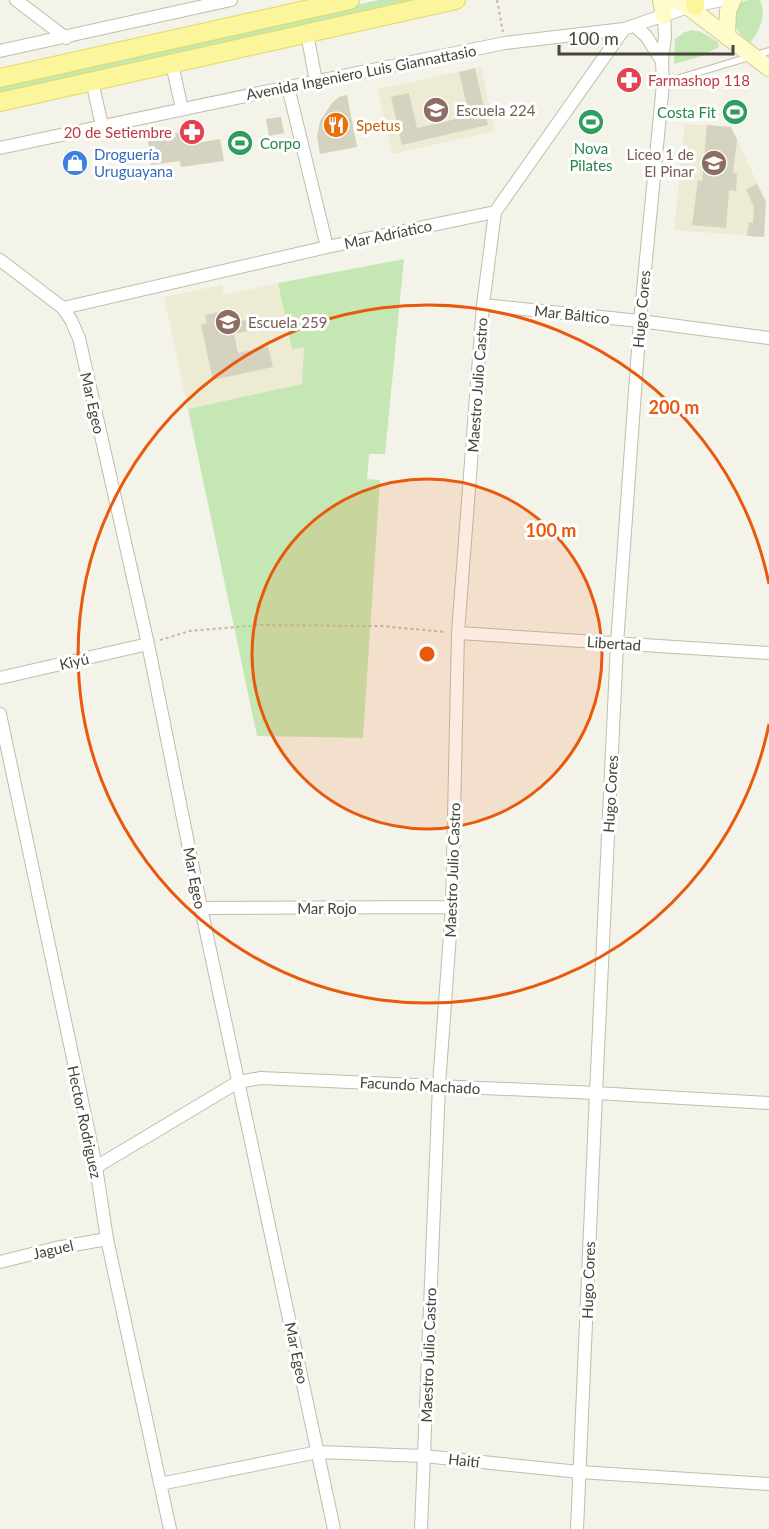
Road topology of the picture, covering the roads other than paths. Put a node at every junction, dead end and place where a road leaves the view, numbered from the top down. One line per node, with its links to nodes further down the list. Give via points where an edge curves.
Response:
1 (16, 0): 13 (street)
2 (231, 0): 13 (street)
3 (350, 0): 8 (main road)
4 (456, 0): 11 (main road)
5 (722, 0): 7 (street, Avenida Ingeniero Luis Giannattasio)
6 (733, 0): 12 (street, via 728,11)
7 (686, 3): 9 (street, Avenida Ingeniero Luis Giannattasio); 12 (street)
8 (297, 6): 19 (main road)
9 (662, 8): 10 (street, Avenida Ingeniero Luis Giannattasio); 16 (street, Hugo Cores)
10 (629, 28): 16 (street, via 646,36); 21 (street, Avenida Ingeniero Luis Giannattasio, via 505,44); 28 (street)
11 (307, 34): 17 (main road); 21 (street)
12 (727, 37): 15 (street)
13 (66, 38): 14 (street)
14 (0, 51)
15 (761, 54): 18 (street); 22 (lane)
16 (662, 61): 22 (street, Hugo Cores)
17 (172, 64): 20 (main road); 25 (street)
18 (769, 68)
19 (0, 78)
20 (92, 81): 24 (main road); 26 (street)
21 (316, 81): 23 (street, Avenida Ingeniero Luis Giannattasio)
22 (663, 84): 33 (street, Hugo Cores)
23 (288, 87): 25 (street, Avenida Ingeniero Luis Giannattasio); 29 (street)
24 (0, 102)
25 (182, 109): 26 (street, Avenida Ingeniero Luis Giannattasio)
26 (102, 126): 27 (street, Avenida Ingeniero Luis Giannattasio)
27 (0, 148)
28 (495, 212): 29 (street, Mar Adríatico); 31 (street, Maestro Julio Castro)
29 (327, 247): 32 (street, Mar Adríatico)
30 (0, 260): 32 (street, Mar Egeo)
31 (483, 305): 33 (street, Mar Báltico); 35 (street, Maestro Julio Castro)
32 (63, 308): 36 (street, Mar Egeo, via 79,338)
33 (640, 321): 34 (street, Mar Báltico); 37 (street, Hugo Cores)
34 (769, 338)
35 (458, 633): 37 (street, Libertad); 41 (street, Maestro Julio Castro)
36 (148, 644): 39 (street, Kiyú); 42 (street, Mar Egeo)
37 (617, 644): 38 (street, Libertad); 45 (street, Hugo Cores)
38 (769, 653)
39 (0, 678)
40 (0, 714): 47 (street, Hector Rodriguez)
41 (452, 907): 42 (street, Mar Rojo); 44 (street, Maestro Julio Castro)
42 (201, 908): 43 (street, Mar Egeo)
43 (238, 1082): 44 (street, Facundo Machado, via 261,1078); 47 (street, Facundo Machado); 50 (street, Mar Egeo)
44 (440, 1085): 45 (street, Facundo Machado); 51 (street, Maestro Julio Castro)
45 (596, 1093): 46 (street, Facundo Machado); 52 (street, Hugo Cores)
46 (769, 1103)
47 (96, 1167): 48 (street, Hector Rodriguez)
48 (107, 1239): 49 (street, Jaguel); 53 (street, Hector Rodriguez)
49 (0, 1262)
50 (318, 1452): 51 (street, Haití); 53 (street, Haití); 56 (street, Mar Egeo)
51 (424, 1456): 52 (street, Haití); 57 (street, Maestro Julio Castro)
52 (579, 1472): 54 (street, Haití); 58 (street, Hugo Cores)
53 (160, 1484): 55 (street, Hector Rodriguez)
54 (769, 1484)
55 (170, 1529)
56 (334, 1529)
57 (421, 1529)
58 (577, 1529)

